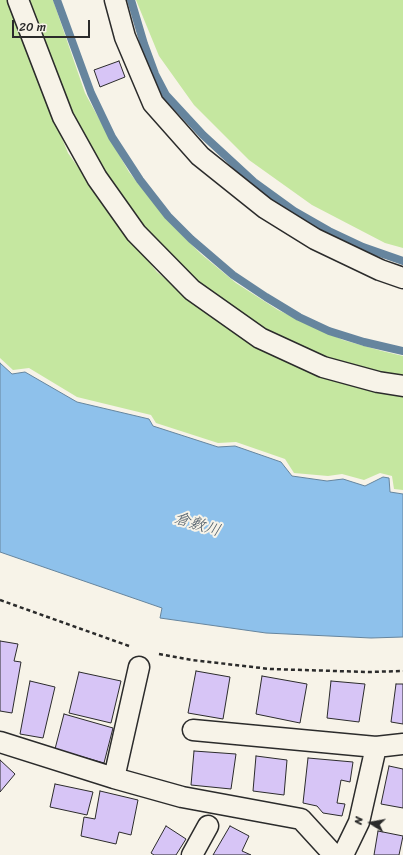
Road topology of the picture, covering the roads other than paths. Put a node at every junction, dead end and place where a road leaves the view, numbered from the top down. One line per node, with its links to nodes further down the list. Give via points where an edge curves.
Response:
1 (18, 0): 4 (street, via 63,117 97,178 136,233 186,284 260,338 323,367)
2 (115, 0): 3 (street, via 125,36 153,103 200,156 265,208 315,239 380,270)
3 (403, 278)
4 (403, 386)
5 (139, 667): 10 (street)
6 (193, 730): 9 (street)
7 (0, 742): 10 (street)
8 (403, 744): 9 (street)
9 (376, 747): 14 (street, via 359,822)
10 (114, 778): 13 (street, via 182,797 301,819)
11 (208, 826): 12 (street)
12 (192, 855)
13 (334, 855)
14 (343, 855)

